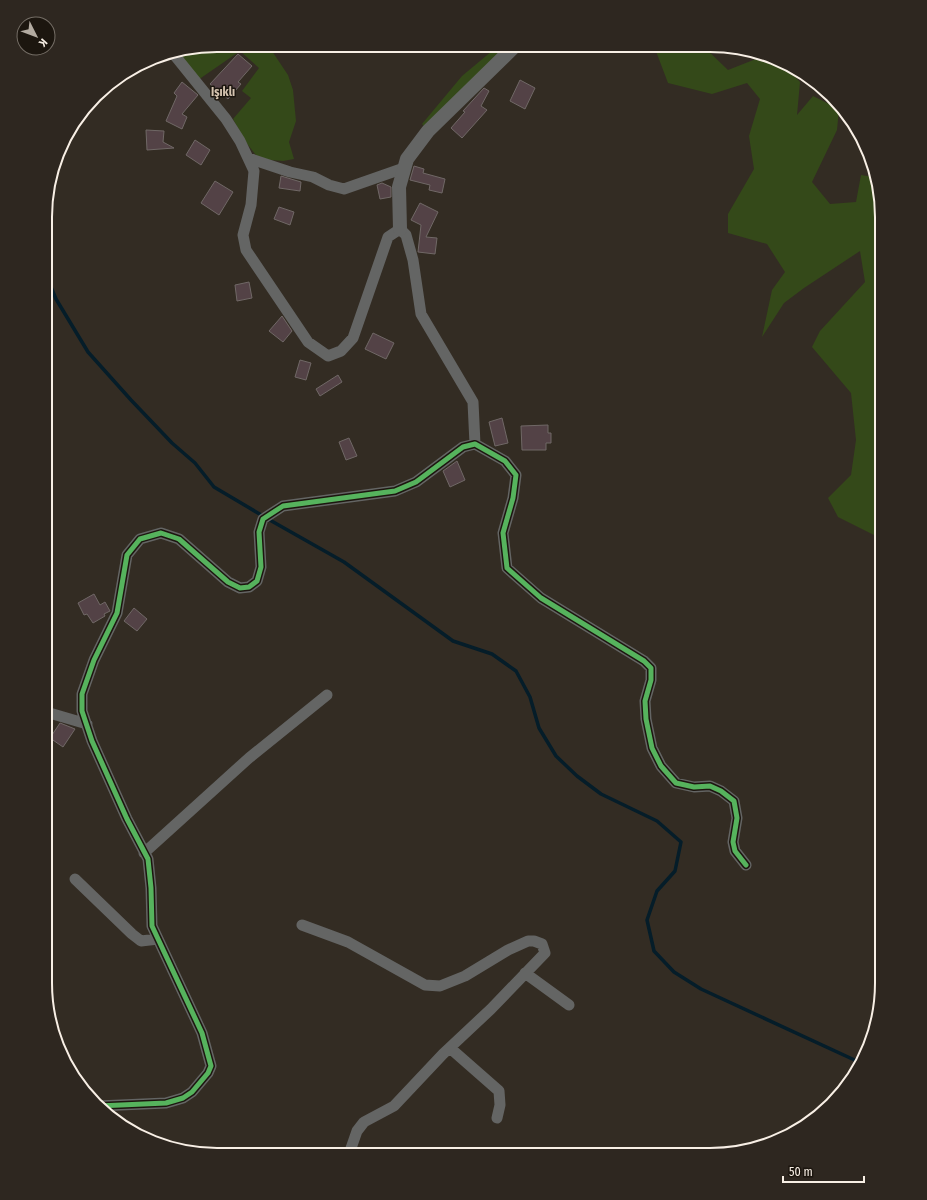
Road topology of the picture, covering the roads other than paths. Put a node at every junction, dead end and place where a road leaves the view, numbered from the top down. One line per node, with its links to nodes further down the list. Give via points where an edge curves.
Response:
1 (509, 52): 4 (street, via 428,132 407,159)
2 (176, 57): 3 (street, via 226,119)
3 (248, 158): 4 (street, via 344,189); 5 (street, via 254,171 251,205 243,235 246,250 308,342 328,356 341,350 353,338 388,238)
4 (404, 168): 5 (street, via 399,187)
5 (400, 229): 6 (street, via 406,235 413,260 421,314 473,402)
6 (475, 444): 9 (street, via 463,447 416,482 395,491 284,506 278,509 263,519 259,532 261,566 257,581 249,587 240,588 228,582 179,539 161,533 140,539 127,555 118,613 94,660 82,694 82,711); 11 (street, via 504,461 516,475 513,498 503,533 507,568 541,598 644,661 651,668 651,680 645,701 652,748 661,766 676,783 694,787 710,786 734,801 737,818 733,842 735,851)
7 (327, 695): 10 (street, via 249,758)
8 (52, 714): 9 (street)
9 (87, 724): 10 (street, via 92,741)
10 (144, 852): 14 (street, via 148,859 152,926)
11 (746, 865)
12 (75, 879): 14 (street, via 141,942)
13 (302, 925): 15 (street, via 348,942 425,985 440,986 465,976 508,950 534,940 542,944 545,953)
14 (158, 939): 18 (street, via 202,1033 211,1066 192,1092 183,1098 166,1103)
15 (525, 973): 16 (street); 17 (street)
16 (569, 1005)
17 (450, 1048): 19 (street, via 499,1091 500,1105); 20 (street, via 394,1106 364,1122 357,1131)
18 (106, 1106)
19 (497, 1118)
20 (350, 1148)

